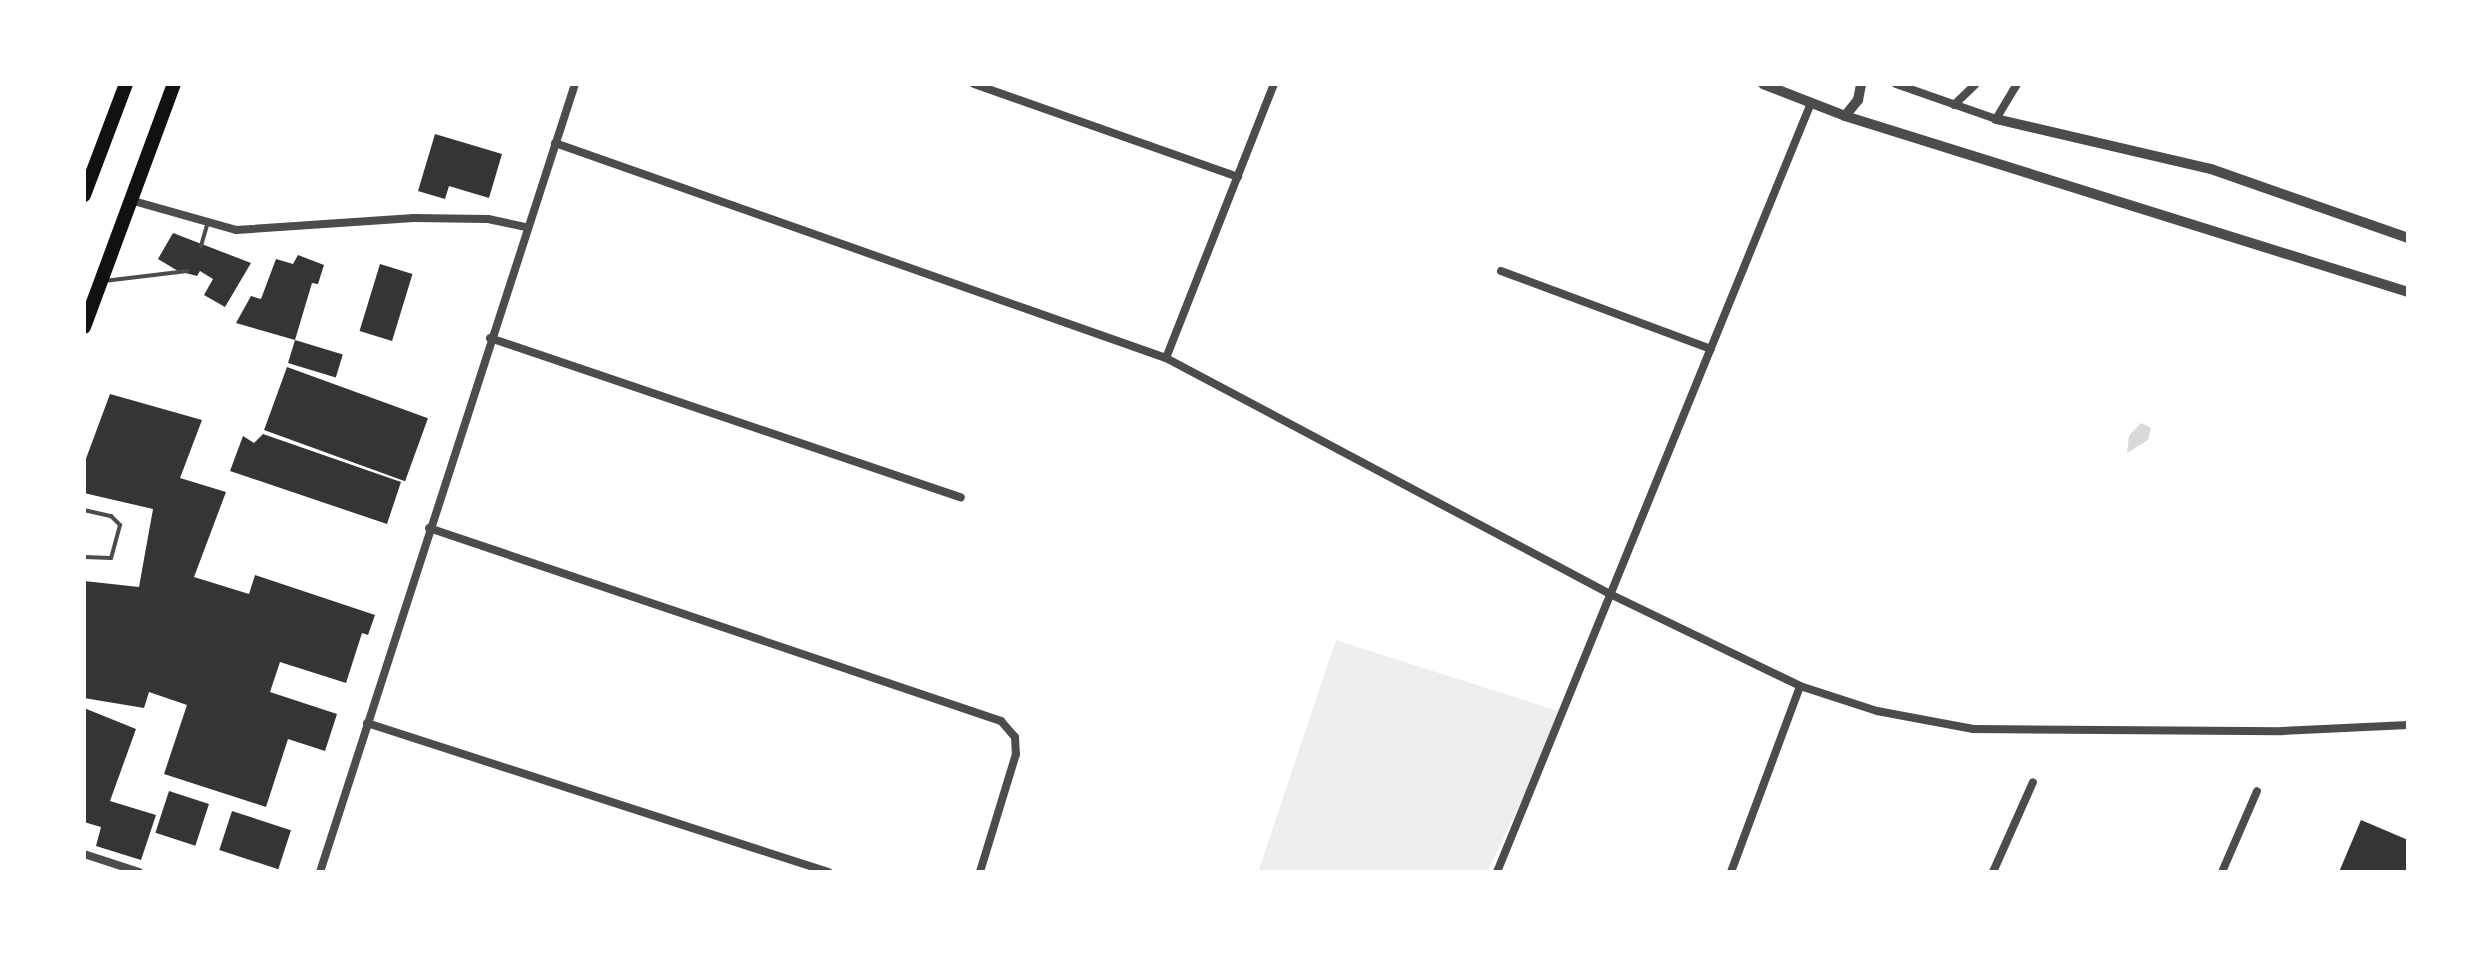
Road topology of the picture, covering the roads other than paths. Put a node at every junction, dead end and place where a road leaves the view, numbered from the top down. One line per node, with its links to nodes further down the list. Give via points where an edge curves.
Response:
1 (126, 84): 17 (highway)
2 (174, 84): 18 (highway)
3 (575, 84): 15 (street)
4 (974, 84): 16 (street)
5 (1274, 84): 16 (street)
6 (1763, 84): 11 (street)
7 (1861, 84): 13 (street, via 1858,100)
8 (1896, 84): 12 (street)
9 (1976, 84): 12 (street)
10 (2017, 84): 14 (street)
11 (1811, 103): 13 (street); 29 (street)
12 (1954, 105): 14 (street)
13 (1845, 116): 26 (street)
14 (1996, 119): 21 (street, via 2211,169)
15 (555, 143): 20 (street); 30 (street)
16 (1238, 177): 30 (street)
17 (84, 195)
18 (130, 200): 19 (street); 25 (highway)
19 (207, 225): 20 (street, via 313,228 414,218 488,219); 22 (lane)
20 (527, 227): 28 (street)
21 (2408, 238)
22 (201, 246)
23 (187, 271): 25 (lane)
24 (1501, 271): 29 (street)
25 (102, 281): 27 (highway)
26 (2408, 292)
27 (84, 327)
28 (490, 338): 31 (street); 33 (street)
29 (1711, 349): 35 (street)
30 (1166, 358): 35 (street)
31 (961, 497)
32 (84, 510): 34 (lane, via 111,516 120,525 111,558)
33 (429, 528): 37 (street); 45 (street, via 1001,721 1015,737 1016,754)
34 (84, 557)
35 (1612, 595): 36 (street); 46 (street)
36 (1800, 686): 38 (street, via 1915,721 1973,729 2282,731); 47 (street)
37 (367, 723): 43 (street); 44 (street)
38 (2408, 725)
39 (2033, 782): 48 (street)
40 (2257, 791): 49 (street)
41 (84, 854): 42 (street)
42 (139, 872)
43 (320, 872)
44 (829, 872)
45 (980, 872)
46 (1497, 872)
47 (1731, 872)
48 (1993, 872)
49 (2222, 872)

